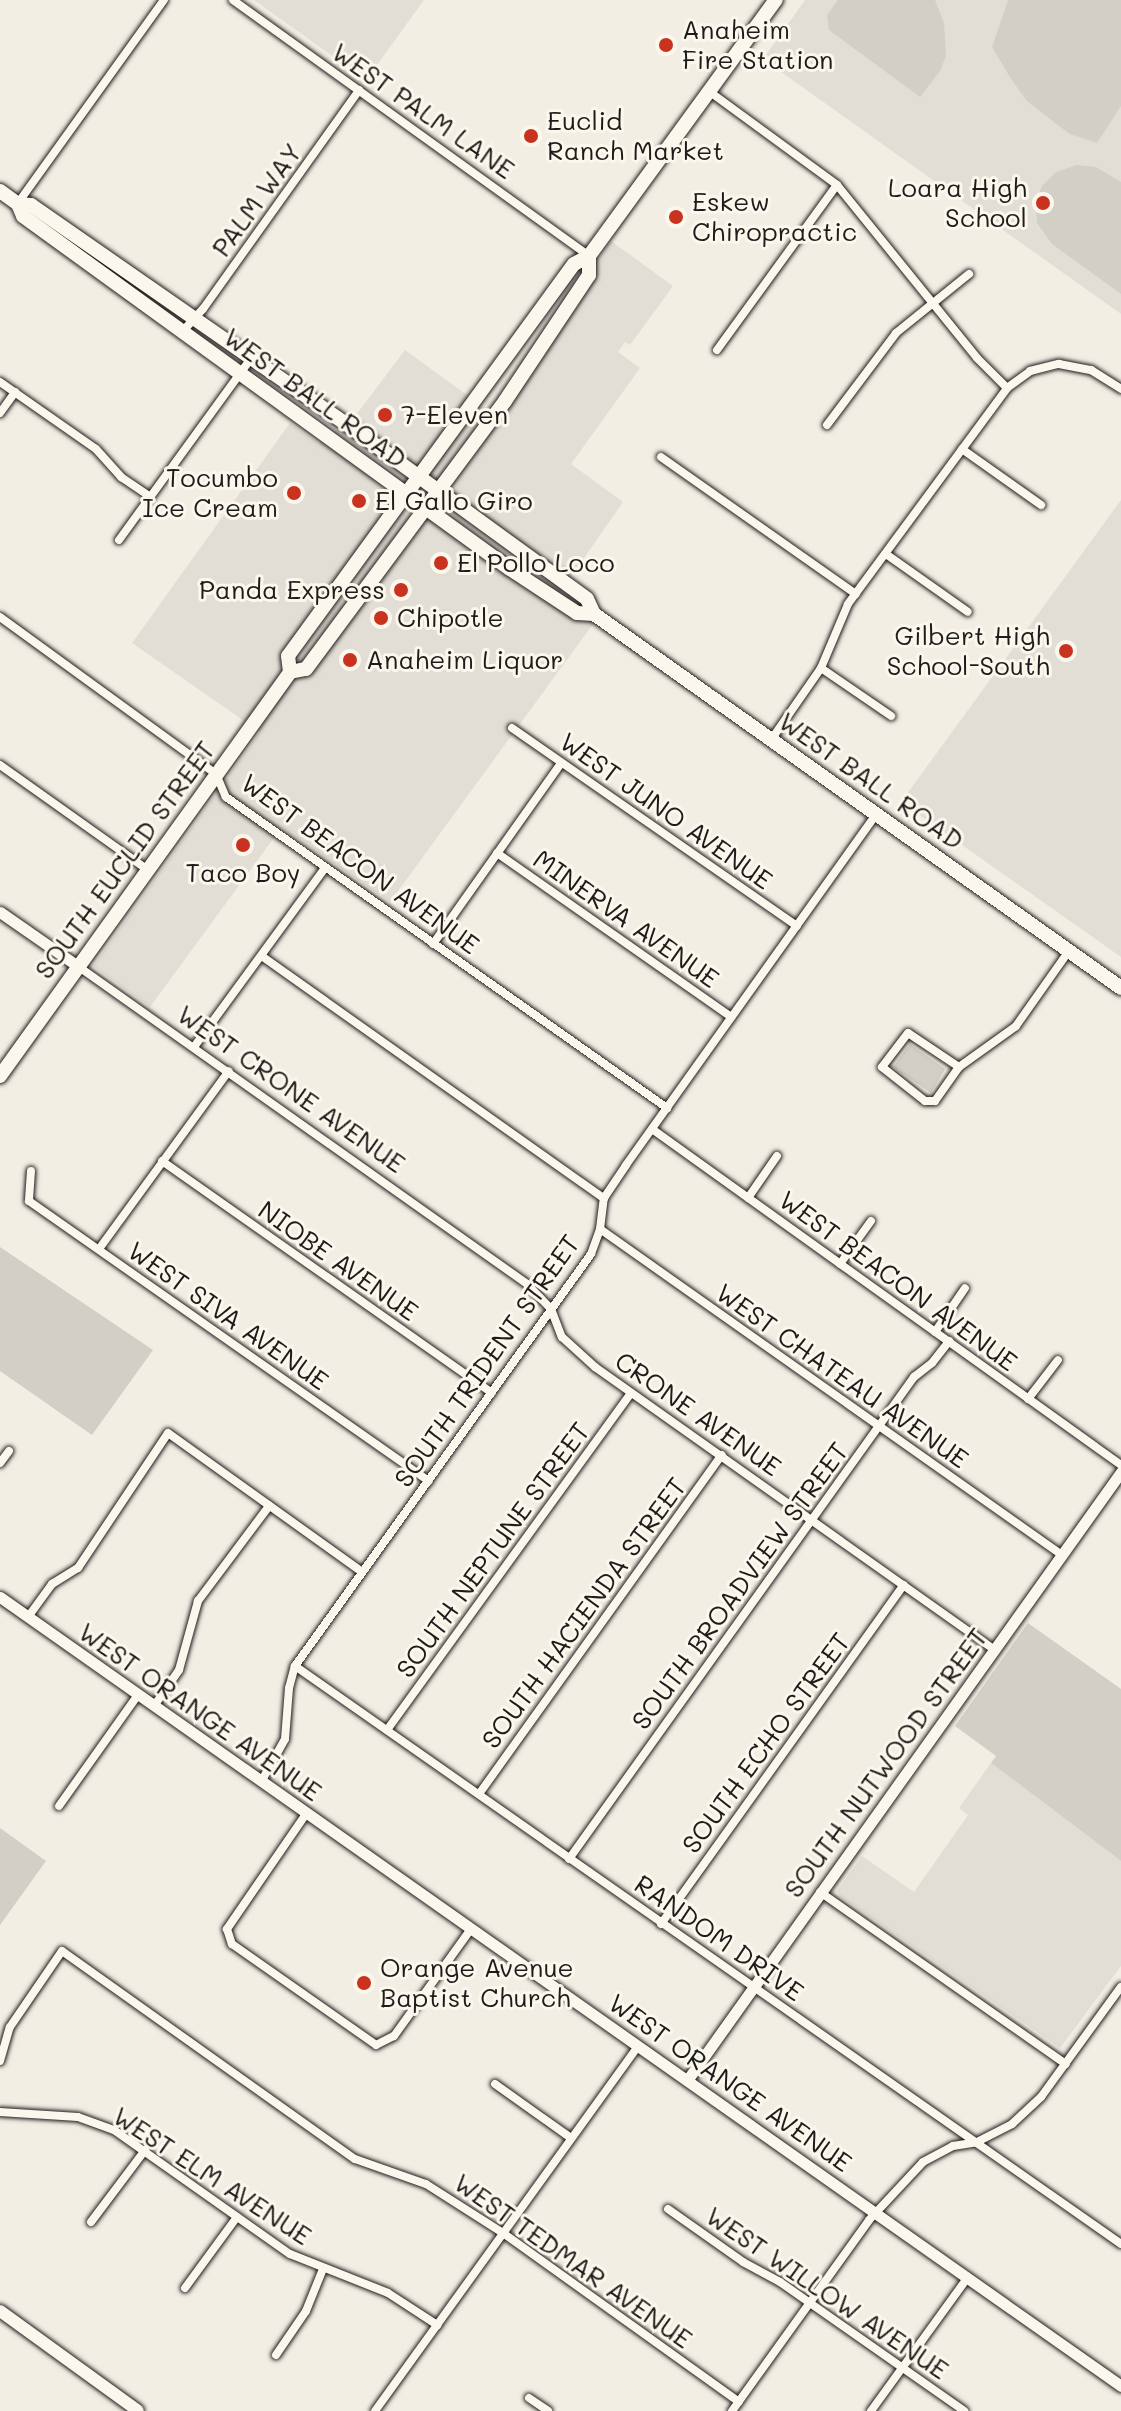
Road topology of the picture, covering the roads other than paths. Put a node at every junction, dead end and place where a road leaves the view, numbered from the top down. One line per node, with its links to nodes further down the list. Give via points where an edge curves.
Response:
1 (164, 0): 8 (street)
2 (233, 0): 4 (street, WEST PALM LANE)
3 (776, 0): 5 (main road, SOUTH EUCLID STREET)
4 (359, 90): 9 (street, WEST PALM LANE); 12 (street, PALM WAY)
5 (710, 92): 6 (street); 9 (main road, SOUTH EUCLID STREET)
6 (837, 185): 11 (street); 13 (street)
7 (0, 191): 8 (main road, WEST BALL ROAD)
8 (18, 204): 12 (main road, WEST BALL ROAD, via 23,216)
9 (589, 256): 23 (main road, SOUTH EUCLID STREET, via 574,264); 24 (main road, SOUTH EUCLID STREET, via 589,275)
10 (969, 274): 11 (street)
11 (932, 302): 16 (street); 20 (street, via 896,333)
12 (188, 325): 14 (main road, WEST BALL ROAD)
13 (717, 350)
14 (245, 367): 23 (main road, WEST BALL ROAD); 25 (main road, WEST BALL ROAD); 26 (street)
15 (0, 382): 18 (street)
16 (1007, 388): 17 (street, via 1030,371 1059,364 1091,370); 21 (street)
17 (1121, 389)
18 (15, 392): 19 (street); 26 (street, via 96,449 121,477)
19 (0, 413)
20 (827, 425)
21 (962, 449): 27 (street); 30 (street)
22 (661, 457): 31 (street)
23 (419, 477): 24 (main road, WEST BALL ROAD); 25 (main road, SOUTH EUCLID STREET)
24 (438, 491): 28 (main road, SOUTH EUCLID STREET); 33 (main road, WEST BALL ROAD, via 587,599)
25 (406, 494): 28 (main road, WEST BALL ROAD); 36 (main road, SOUTH EUCLID STREET, via 288,656)
26 (149, 496): 29 (street)
27 (1041, 505)
28 (426, 508): 33 (main road, WEST BALL ROAD, via 577,613); 36 (main road, SOUTH EUCLID STREET, via 306,669)
29 (119, 540)
30 (886, 554): 31 (street); 32 (street)
31 (856, 594): 35 (street)
32 (968, 612)
33 (594, 614): 39 (main road, WEST BALL ROAD)
34 (0, 617): 42 (street, WEST BEACON AVENUE)
35 (821, 668): 37 (street); 39 (street)
36 (290, 672): 42 (main road, SOUTH EUCLID STREET)
37 (891, 716)
38 (512, 728): 40 (street, WEST JUNO AVENUE)
39 (771, 740): 43 (main road, WEST BALL ROAD)
40 (561, 763): 44 (street); 48 (street, WEST JUNO AVENUE)
41 (0, 765): 46 (street)
42 (216, 774): 45 (street, WEST BEACON AVENUE, via 226,797); 46 (main road, SOUTH EUCLID STREET)
43 (876, 814): 48 (street, SOUTH TRIDENT STREET); 50 (main road, WEST BALL ROAD)
44 (497, 853): 49 (street); 54 (street, MINERVA AVENUE)
45 (325, 868): 49 (street, WEST BEACON AVENUE); 51 (street)
46 (148, 870): 52 (main road, SOUTH EUCLID STREET)
47 (0, 912): 52 (street, WEST CRONE AVENUE)
48 (797, 926): 54 (street, SOUTH TRIDENT STREET)
49 (433, 944): 60 (street, WEST BEACON AVENUE)
50 (1069, 951): 53 (main road, WEST BALL ROAD); 57 (street, via 1016,1026)
51 (263, 957): 55 (street); 65 (street)
52 (79, 967): 55 (street, WEST CRONE AVENUE); 56 (main road, SOUTH EUCLID STREET)
53 (1121, 988)
54 (731, 1017): 60 (street, SOUTH TRIDENT STREET)
55 (194, 1047): 58 (street, WEST CRONE AVENUE)
56 (6, 1056): 59 (main road, SOUTH EUCLID STREET)
57 (959, 1067): 57 (street, via 908,1033 882,1067 930,1102)
58 (229, 1071): 63 (street); 72 (street, WEST CRONE AVENUE, via 515,1275)
59 (0, 1076)
60 (667, 1108): 61 (street, SOUTH TRIDENT STREET)
61 (652, 1129): 65 (street, SOUTH TRIDENT STREET); 66 (street, WEST BEACON AVENUE)
62 (777, 1156): 66 (street)
63 (162, 1161): 69 (street); 76 (street, NIOBE AVENUE)
64 (31, 1171): 69 (street, WEST SIVA AVENUE, via 29,1201)
65 (604, 1198): 68 (street, SOUTH TRIDENT STREET)
66 (748, 1198): 70 (street, WEST BEACON AVENUE)
67 (871, 1221): 70 (street)
68 (600, 1229): 72 (street, SOUTH TRIDENT STREET, via 591,1254); 79 (street, WEST CHATEAU AVENUE)
69 (99, 1249): 84 (street, WEST SIVA AVENUE)
70 (840, 1264): 73 (street, WEST BEACON AVENUE)
71 (965, 1288): 73 (street)
72 (551, 1309): 76 (street, SOUTH TRIDENT STREET); 77 (street, CRONE AVENUE, via 562,1337)
73 (935, 1332): 74 (street, WEST BEACON AVENUE)
74 (949, 1341): 78 (street, WEST BEACON AVENUE); 79 (street, SOUTH BROADVIEW STREET, via 914,1377)
75 (1058, 1360): 78 (street)
76 (492, 1393): 84 (street, SOUTH TRIDENT STREET)
77 (631, 1393): 81 (street, CRONE AVENUE); 96 (street, SOUTH NEPTUNE STREET)
78 (1028, 1399): 83 (street, WEST BEACON AVENUE)
79 (878, 1427): 86 (street, SOUTH BROADVIEW STREET); 87 (street, WEST CHATEAU AVENUE)
80 (9, 1451): 82 (street)
81 (722, 1455): 86 (street, CRONE AVENUE); 98 (street, SOUTH HACIENDA STREET)
82 (0, 1463)
83 (1120, 1474): 87 (street, SOUTH NUTWOOD STREET)
84 (429, 1481): 88 (street, SOUTH TRIDENT STREET)
85 (269, 1506): 88 (street); 91 (street, via 168,1433 78,1568 52,1584); 95 (street, via 198,1601 179,1670)
86 (813, 1518): 89 (street, CRONE AVENUE); 101 (street, SOUTH BROADVIEW STREET)
87 (1062, 1555): 92 (street, SOUTH NUTWOOD STREET)
88 (362, 1572): 93 (street, SOUTH TRIDENT STREET)
89 (904, 1585): 92 (street, CRONE AVENUE); 103 (street, SOUTH ECHO STREET)
90 (0, 1597): 91 (street, WEST ORANGE AVENUE)
91 (28, 1617): 94 (street, WEST ORANGE AVENUE)
92 (994, 1650): 102 (street, SOUTH NUTWOOD STREET)
93 (295, 1666): 96 (street, RANDOM DRIVE); 97 (street, SOUTH TRIDENT STREET, via 285,1739)
94 (138, 1695): 95 (street, WEST ORANGE AVENUE); 99 (street)
95 (154, 1706): 97 (street, WEST ORANGE AVENUE)
96 (387, 1730): 98 (street, RANDOM DRIVE)
97 (261, 1782): 100 (street, WEST ORANGE AVENUE)
98 (479, 1794): 101 (street, RANDOM DRIVE)
99 (59, 1806)
100 (306, 1814): 104 (street, WEST ORANGE AVENUE); 104 (street, via 227,1929 232,1944 376,2045 394,2036)
101 (569, 1859): 103 (street, RANDOM DRIVE)
102 (820, 1892): 105 (street, SOUTH NUTWOOD STREET); 109 (street)
103 (661, 1924): 105 (street, RANDOM DRIVE)
104 (471, 1929): 107 (street, WEST ORANGE AVENUE)
105 (753, 1986): 110 (street, SOUTH NUTWOOD STREET); 114 (street, RANDOM DRIVE)
106 (1121, 1987): 109 (street)
107 (638, 2046): 110 (street, WEST ORANGE AVENUE); 113 (street)
108 (0, 2061): 120 (street, WEST TEDMAR AVENUE, via 10,2027 62,1951 355,2159 426,2184)
109 (1066, 2064): 114 (street, via 1012,2124)
110 (688, 2079): 117 (street, WEST ORANGE AVENUE)
111 (495, 2084): 113 (street)
112 (0, 2112): 115 (street, WEST ELM AVENUE, via 78,2117 114,2130)
113 (571, 2138): 120 (street)
114 (977, 2142): 117 (street, via 953,2146 923,2162); 121 (street, RANDOM DRIVE)
115 (145, 2150): 118 (street, WEST ELM AVENUE); 119 (street)
116 (668, 2209): 125 (street, WEST WILLOW AVENUE)
117 (877, 2213): 123 (street, WEST ORANGE AVENUE); 125 (street)
118 (237, 2217): 122 (street, WEST ELM AVENUE, via 290,2254); 124 (street)
119 (91, 2222)
120 (503, 2233): 127 (street); 132 (street, WEST TEDMAR AVENUE)
121 (1121, 2244)
122 (323, 2269): 127 (street, WEST ELM AVENUE, via 388,2293); 128 (street, via 306,2311)
123 (968, 2277): 129 (street); 130 (street, WEST ORANGE AVENUE)
124 (185, 2288)
125 (810, 2302): 129 (street, WEST WILLOW AVENUE); 132 (street)
126 (0, 2311): 133 (main road)
127 (437, 2325): 134 (street)
128 (276, 2355)
129 (902, 2367): 137 (street); 138 (street, WEST WILLOW AVENUE)
130 (1121, 2386)
131 (529, 2398): 135 (street)
132 (739, 2402): 136 (street)
133 (138, 2411)
134 (375, 2411)
135 (548, 2411)
136 (732, 2411)
137 (871, 2411)
138 (964, 2411)

